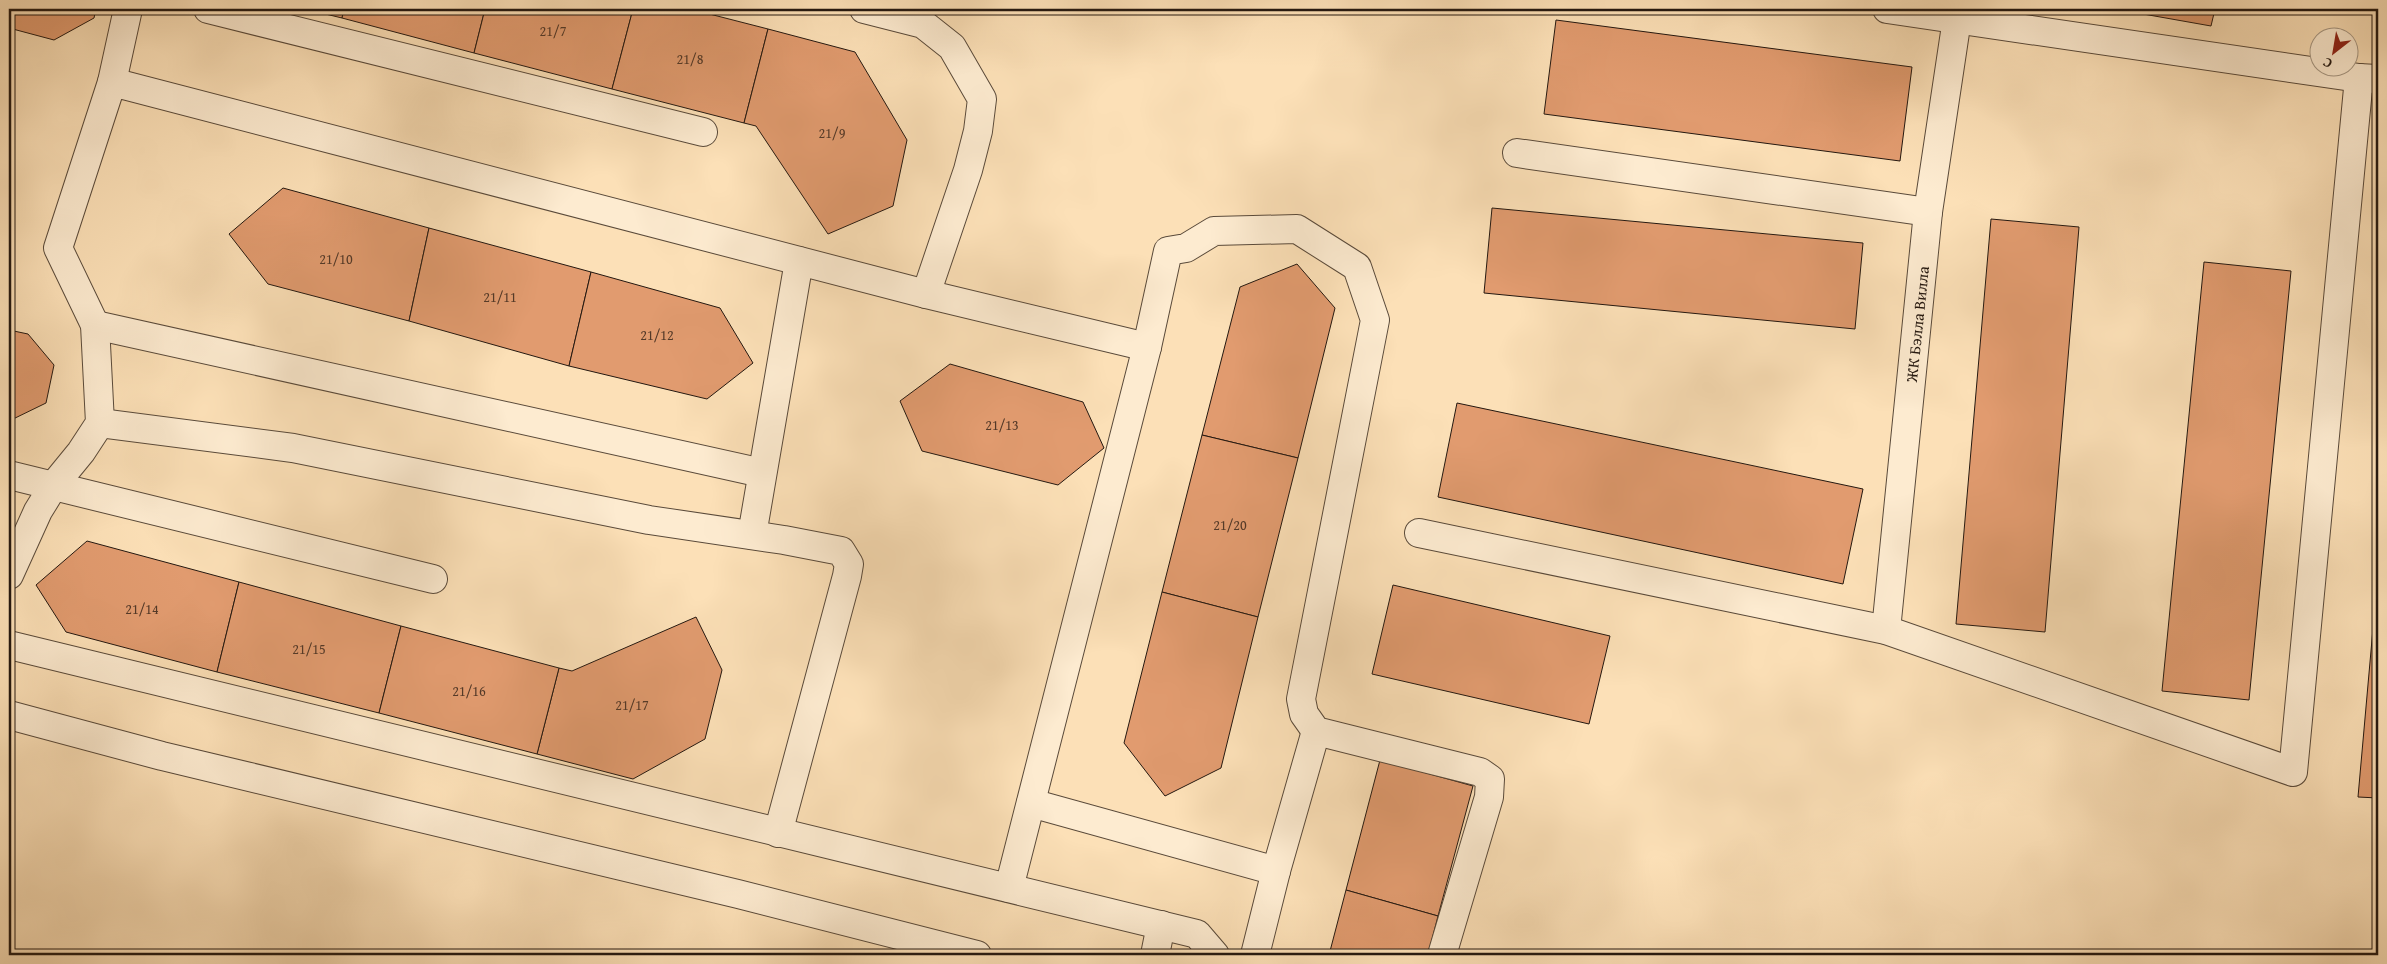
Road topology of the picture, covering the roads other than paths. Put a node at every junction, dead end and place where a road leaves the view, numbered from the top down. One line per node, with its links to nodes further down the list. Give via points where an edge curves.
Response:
1 (128, 9): 7 (street)
2 (208, 9): 8 (street)
3 (864, 9): 12 (street, via 923,24 952,47 982,99 968,170)
4 (1887, 9): 5 (street)
5 (1957, 18): 6 (street); 10 (street, ЖК Бэлла Вилла)
6 (2369, 79): 23 (street, via 2293,772)
7 (112, 82): 11 (street); 13 (street, via 58,248)
8 (703, 132)
9 (1517, 153): 10 (street)
10 (1928, 212): 23 (street, ЖК Бэлла Вилла)
11 (799, 260): 12 (street); 16 (street)
12 (926, 294): 14 (street)
13 (94, 325): 15 (street); 16 (street)
14 (1147, 347): 26 (street, via 1168,251 1186,248 1214,231 1298,229 1358,267 1375,320 1301,699 1304,714); 27 (street)
15 (100, 423): 18 (street); 20 (street, via 293,448 650,520)
16 (762, 473): 20 (street)
17 (9, 474): 18 (street)
18 (54, 485): 21 (street, via 38,511); 22 (street)
19 (1419, 533): 23 (street)
20 (752, 535): 28 (street, via 841,551 849,564)
21 (9, 575)
22 (433, 580)
23 (1886, 630)
24 (9, 645): 28 (street)
25 (9, 715): 32 (street, via 172,758)
26 (1316, 731): 29 (street); 36 (street, via 1480,772 1490,779 1489,797)
27 (1031, 803): 29 (street); 30 (street)
28 (778, 833): 30 (street)
29 (1276, 871): 35 (street)
30 (1010, 888): 31 (street)
31 (1161, 925): 33 (street); 34 (street, via 1197,934)
32 (977, 955)
33 (1155, 955)
34 (1216, 955)
35 (1255, 955)
36 (1442, 955)

